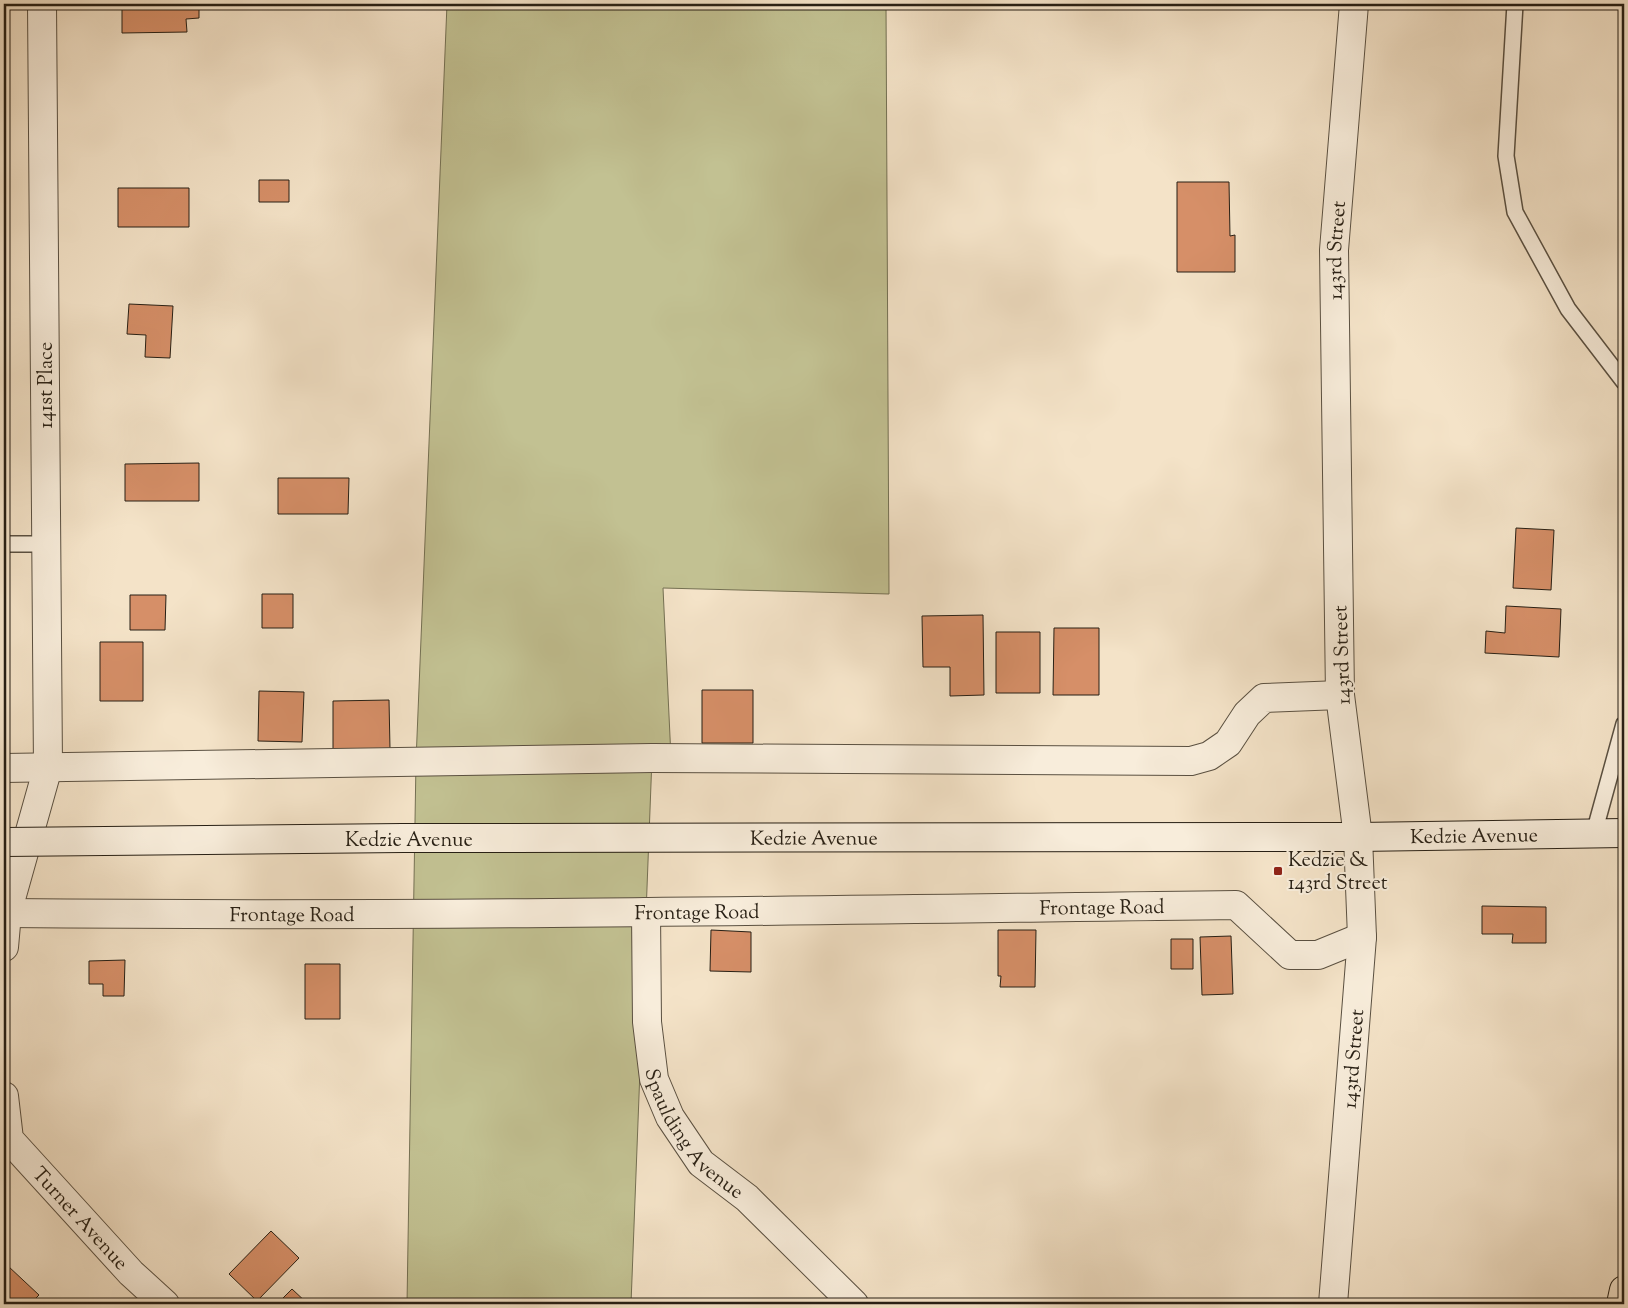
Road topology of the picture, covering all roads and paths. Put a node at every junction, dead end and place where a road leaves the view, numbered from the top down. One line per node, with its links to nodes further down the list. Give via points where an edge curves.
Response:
1 (42, 4): 6 (street, 141st Place)
2 (1354, 4): 7 (street, 143rd Street, via 1334,250)
3 (1515, 4): 4 (lane, via 1506,156 1515,212 1568,310)
4 (1624, 382)
5 (4, 544): 6 (lane)
6 (46, 544): 9 (street, 141st Place)
7 (1340, 695): 9 (street, via 1264,698 1247,714 1228,743 1209,756 1191,761 652,758); 13 (street, 143rd Street)
8 (1624, 724): 11 (lane)
9 (48, 767): 10 (street); 16 (street)
10 (4, 768)
11 (1594, 833): 12 (street, Kedzie Avenue); 13 (street, Kedzie Avenue)
12 (1624, 833)
13 (1358, 838): 14 (street, Kedzie Avenue, bridge, via 403,838); 17 (street, 143rd Street)
14 (4, 842)
15 (646, 912): 16 (street, Frontage Road); 17 (street, Frontage Road, via 1236,905 1290,955 1318,956); 22 (street, Spaulding Avenue, via 647,1022 654,1080 670,1117 700,1163 747,1198)
16 (7, 913): 18 (street)
17 (1362, 937): 23 (street, 143rd Street)
18 (4, 946)
19 (4, 1096): 21 (street, Turner Avenue, via 9,1139 131,1273)
20 (1624, 1290): 24 (highway)
21 (164, 1304)
22 (854, 1304)
23 (1333, 1304)
24 (1621, 1304)

